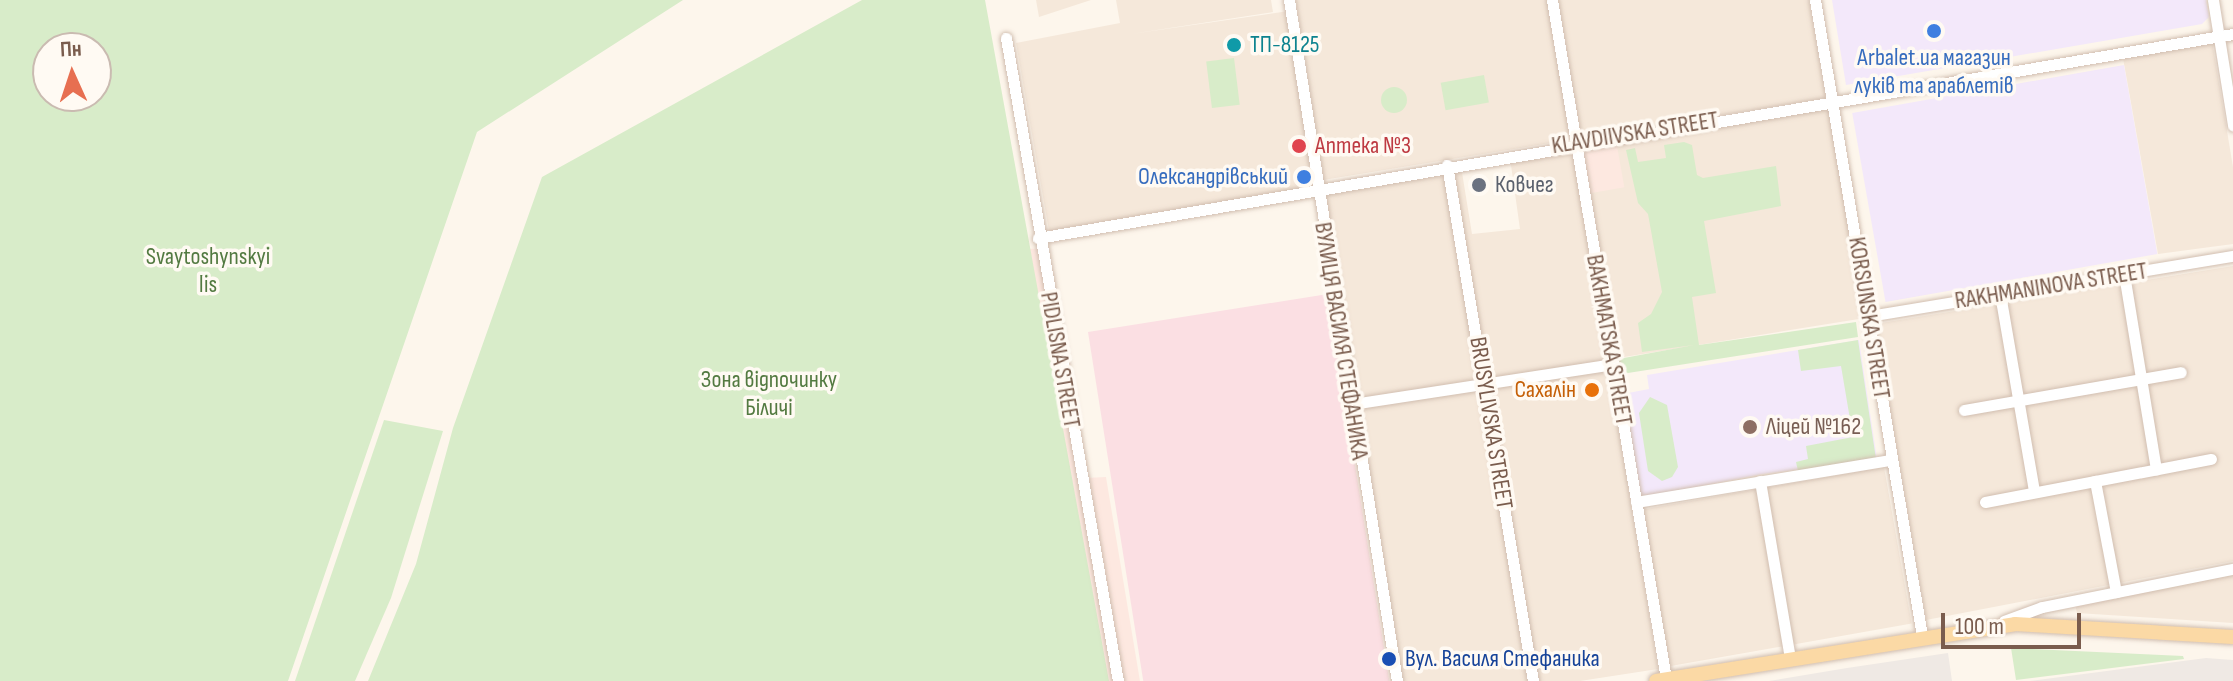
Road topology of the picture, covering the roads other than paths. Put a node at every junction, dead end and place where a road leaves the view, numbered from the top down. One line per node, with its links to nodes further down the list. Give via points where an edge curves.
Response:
1 (1289, 0): 12 (street, ВУЛИЦЯ ВАСИЛЯ СТЕФАНИКА)
2 (1552, 0): 10 (street, BAKHMATSKA STREET)
3 (1815, 0): 8 (street, KORSUNSKA STREET)
4 (2213, 0): 6 (street)
5 (2233, 34): 6 (street, KLAVDIIVSKA STREET)
6 (2218, 36): 8 (street, KLAVDIIVSKA STREET); 9 (street)
7 (1006, 38): 13 (street, PIDLISNA STREET)
8 (1832, 102): 10 (street, KLAVDIIVSKA STREET); 17 (street, KORSUNSKA STREET)
9 (2233, 125)
10 (1576, 143): 11 (street, KLAVDIIVSKA STREET); 18 (street, BAKHMATSKA STREET)
11 (1447, 165): 12 (street, KLAVDIIVSKA STREET); 21 (street, BRUSYLIVSKA STREET)
12 (1316, 189): 13 (street, KLAVDIIVSKA STREET); 23 (street, ВУЛИЦЯ ВАСИЛЯ СТЕФАНИКА)
13 (1038, 238): 40 (street, PIDLISNA STREET)
14 (2233, 256): 15 (street, RAKHMANINOVA STREET)
15 (2124, 274): 16 (street, RAKHMANINOVA STREET); 20 (street)
16 (2000, 294): 17 (street, RAKHMANINOVA STREET); 22 (street)
17 (1869, 316): 26 (street, KORSUNSKA STREET)
18 (1613, 364): 21 (street); 31 (street, BAKHMATSKA STREET)
19 (2181, 372): 20 (street)
20 (2142, 379): 22 (street); 27 (street)
21 (1486, 385): 23 (street); 42 (street, BRUSYLIVSKA STREET)
22 (2019, 400): 24 (street); 30 (street)
23 (1352, 404): 41 (street, ВУЛИЦЯ ВАСИЛЯ СТЕФАНИКА)
24 (1964, 410)
25 (2211, 459): 27 (street)
26 (1891, 460): 28 (street); 36 (street, KORSUNSKA STREET)
27 (2156, 469): 29 (street)
28 (1760, 481): 31 (street); 38 (street)
29 (2095, 481): 30 (street); 34 (street)
30 (2034, 491): 32 (street)
31 (1636, 502): 39 (street, BAKHMATSKA STREET)
32 (1985, 502)
33 (2233, 569): 34 (street)
34 (2116, 592): 35 (street, via 2042,607)
35 (1992, 626): 36 (main road); 37 (main road, via 2039,623)
36 (1922, 636): 38 (main road)
37 (2233, 637)
38 (1790, 658): 39 (main road)
39 (1661, 680)
40 (1118, 681)
41 (1397, 681)
42 (1533, 681)

